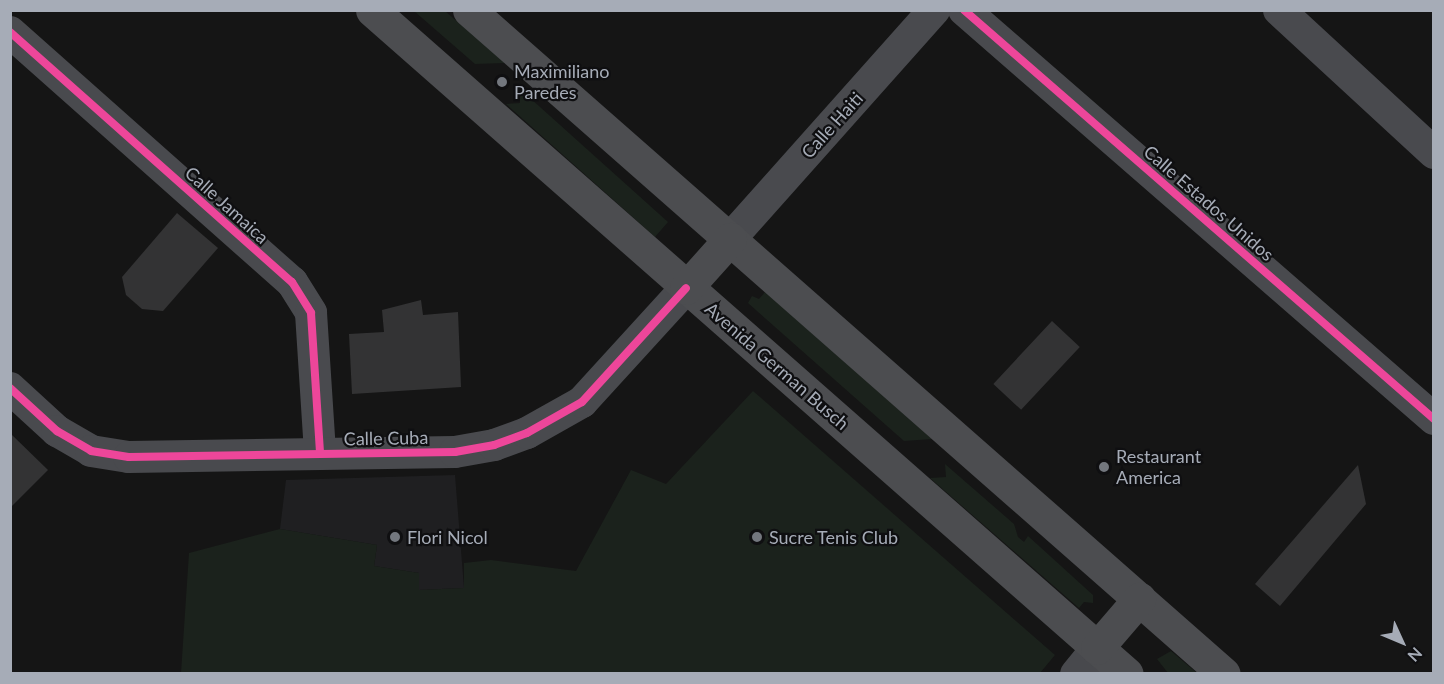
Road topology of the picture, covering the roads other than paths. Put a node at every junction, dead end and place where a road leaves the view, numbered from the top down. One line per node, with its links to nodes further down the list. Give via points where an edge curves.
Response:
1 (372, 10): 9 (main road, Avenida German Busch)
2 (470, 10): 8 (main road)
3 (934, 10): 8 (street, Calle Haiti)
4 (964, 10): 11 (street, Calle Estados Unidos)
5 (1279, 10): 7 (street)
6 (10, 32): 12 (street, Calle Jamaica, via 292,282 311,313)
7 (1434, 153)
8 (730, 239): 9 (main road); 13 (main road)
9 (686, 288): 12 (street, Calle Cuba, via 582,402 527,434 455,452); 14 (main road, Avenida German Busch)
10 (10, 388): 12 (street, Calle Cuba, via 57,430 91,451 129,457)
11 (1434, 419)
12 (320, 454)
13 (1140, 599): 14 (main road); 17 (main road)
14 (1097, 648): 15 (main road); 16 (main road, Avenida German Busch)
15 (1076, 674)
16 (1127, 674)
17 (1224, 674)

